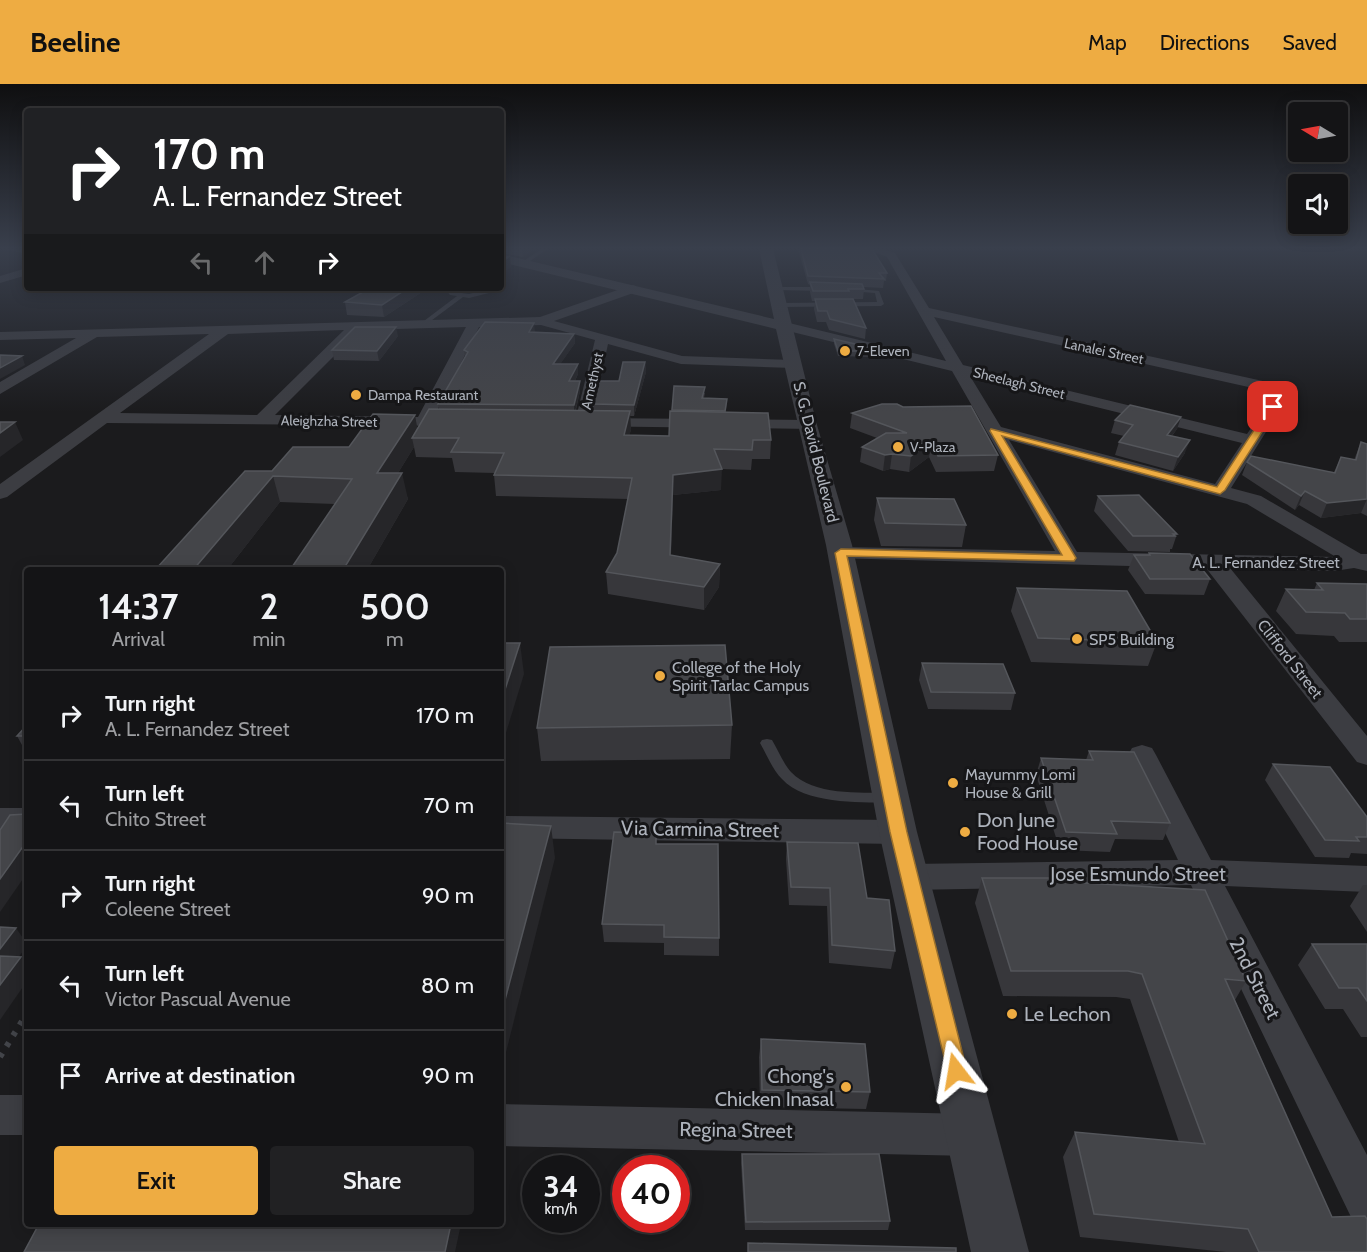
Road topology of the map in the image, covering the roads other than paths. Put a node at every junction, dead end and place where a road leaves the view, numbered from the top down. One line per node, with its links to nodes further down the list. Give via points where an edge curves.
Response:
1 (452, 304): 11 (lane)
2 (591, 304): 9 (street)
3 (758, 304): 7 (street)
4 (787, 304): 7 (lane)
5 (881, 304): 7 (lane)
6 (920, 304): 8 (street)
7 (780, 306): 17 (street, S. G. David Boulevard); 18 (street, Sheelagh Street)
8 (925, 311): 18 (street); 26 (street, Lanalei Street, via 1284,390)
9 (541, 321): 10 (street); 16 (street)
10 (474, 324): 11 (street); 22 (street)
11 (422, 325): 12 (street)
12 (355, 327): 13 (street); 21 (street)
13 (224, 330): 14 (street); 20 (street)
14 (95, 333): 15 (street); 19 (street)
15 (0, 336)
16 (602, 340): 17 (street, via 681,360); 24 (street, Amethyst, via 577,422)
17 (794, 364): 24 (street, S. G. David Boulevard)
18 (960, 368): 25 (street); 26 (street, Sheelagh Street)
19 (0, 389)
20 (103, 418): 21 (street, Aleighzha Street); 27 (street)
21 (260, 421): 22 (street, Aleighzha Street)
22 (423, 422): 23 (street, Aleighzha Street)
23 (469, 422)
24 (807, 425): 30 (street, S. G. David Boulevard)
25 (994, 431): 28 (street); 31 (street)
26 (1252, 440): 28 (street)
27 (8, 482): 29 (street)
28 (1220, 490): 33 (street, via 1270,508)
29 (0, 493)
30 (841, 553): 31 (street, A. L. Fernandez Street); 37 (street, S. G. David Boulevard)
31 (1070, 558): 32 (street, A. L. Fernandez Street)
32 (1214, 563): 33 (street, A. L. Fernandez Street); 36 (street, Clifford Street)
33 (1364, 563)
34 (767, 742): 37 (lane, via 787,777 816,791 835,796)
35 (1142, 755): 42 (street, 2nd Street)
36 (1367, 755)
37 (891, 798): 41 (street, S. G. David Boulevard)
38 (0, 819): 39 (street)
39 (24, 819)
40 (504, 826): 41 (street, Via Carmina Street)
41 (898, 832): 43 (street, S. G. David Boulevard)
42 (1202, 872): 43 (street, Jose Esmundo Street); 44 (street, Jose Esmundo Street); 49 (street, 2nd Street)
43 (910, 878): 48 (street, S. G. David Boulevard)
44 (1367, 879)
45 (0, 1114): 46 (street)
46 (24, 1115)
47 (504, 1125): 48 (street, Regina Street)
48 (972, 1135): 50 (street, S. G. David Boulevard)
49 (1367, 1201)
50 (1000, 1252)

